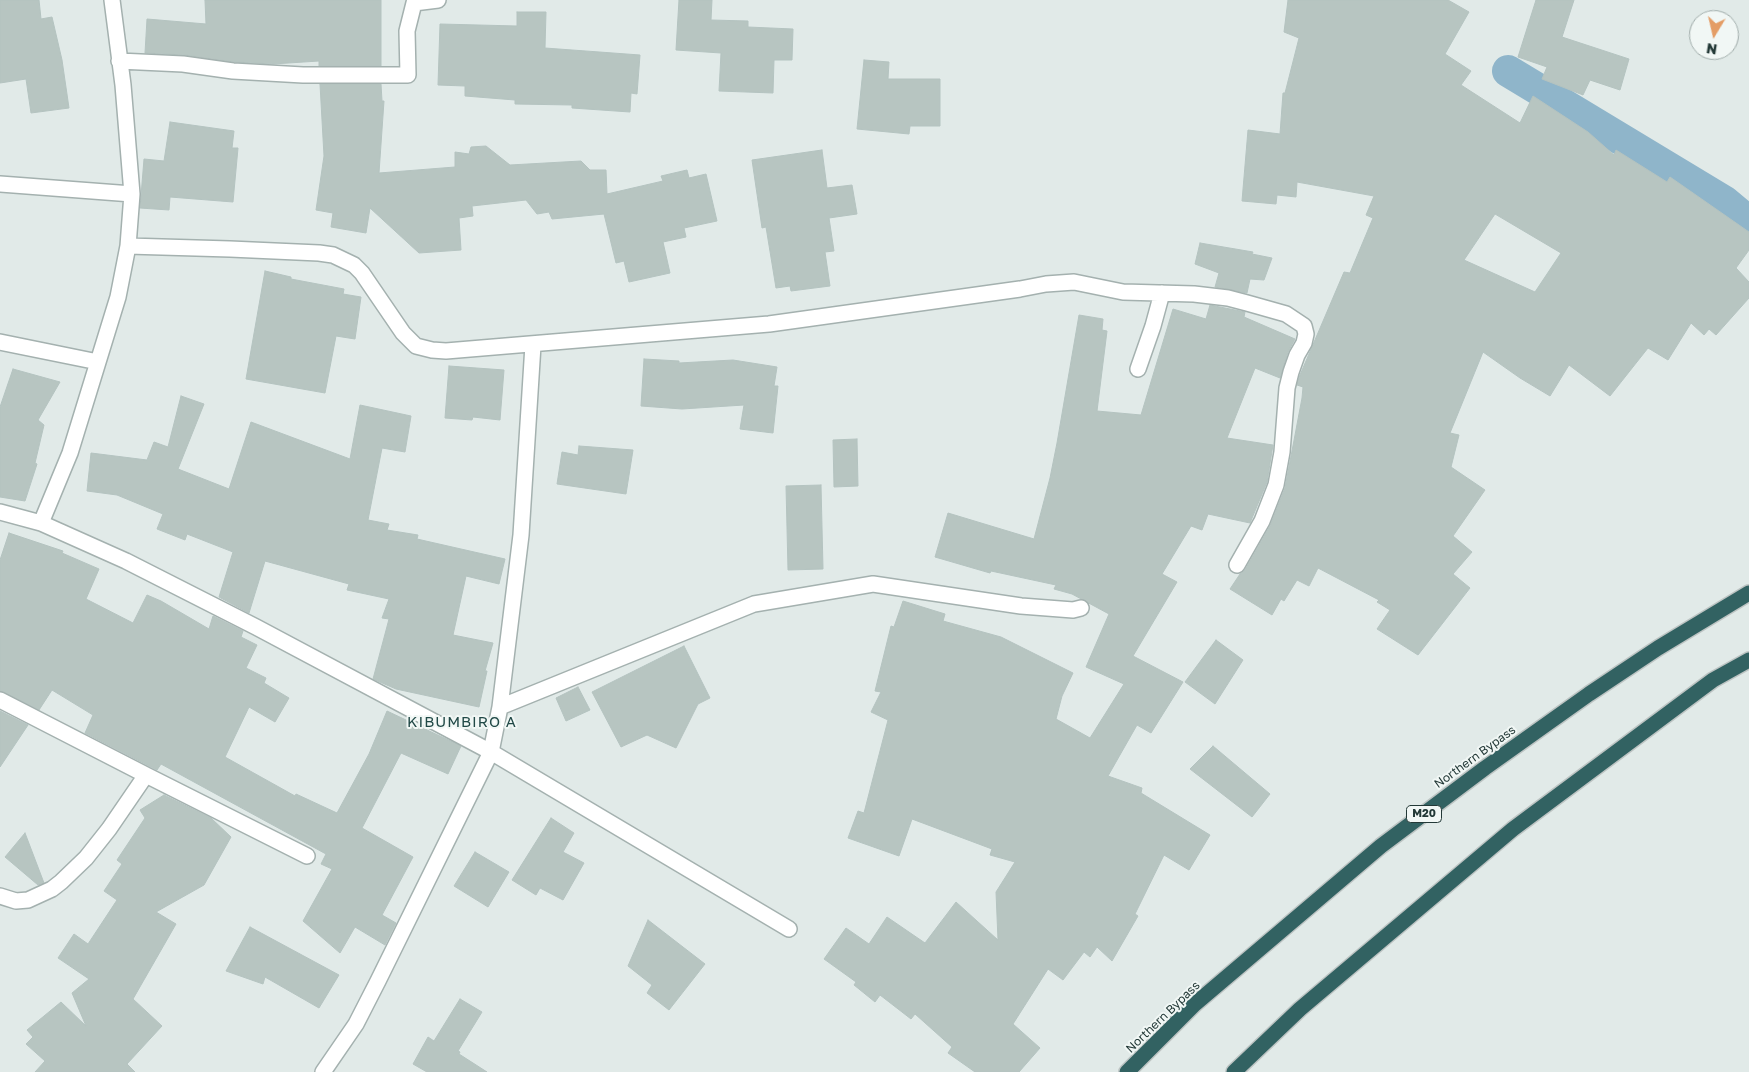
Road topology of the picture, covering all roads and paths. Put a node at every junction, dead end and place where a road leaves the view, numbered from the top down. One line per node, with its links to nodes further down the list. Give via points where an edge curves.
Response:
1 (112, 0): 3 (street)
2 (438, 0): 3 (street, via 414,2 406,32 408,75 303,75)
3 (120, 62): 5 (street)
4 (0, 184): 5 (street)
5 (132, 194): 6 (street)
6 (128, 246): 9 (street, via 333,256 354,265 362,273 403,333 416,346 446,351); 10 (street, via 118,297)
7 (1162, 293): 9 (street, via 1123,292 1074,282 1046,284 769,324); 11 (street); 14 (street, via 1209,296 1246,303 1286,314 1304,326 1304,344 1297,355 1287,388 1276,485 1262,521)
8 (0, 342): 10 (street)
9 (533, 345): 19 (street, via 521,535)
10 (98, 362): 13 (street, via 70,453)
11 (1138, 369)
12 (0, 512): 13 (street)
13 (41, 523): 20 (street, via 135,565)
14 (1237, 565)
15 (1749, 593): 26 (highway, Northern Bypass / M20, via 1588,694 1381,846 1196,1004)
16 (1081, 608): 19 (street, via 1021,606 873,584 754,604)
17 (1749, 660): 27 (highway, via 1714,680 1513,829 1300,1009)
18 (0, 700): 21 (street)
19 (500, 707): 20 (street)
20 (491, 752): 24 (street); 25 (street, via 360,1015)
21 (146, 776): 22 (street); 23 (street, via 86,858 61,882 28,900 16,901)
22 (307, 856)
23 (0, 896)
24 (789, 929)
25 (323, 1072)
26 (1127, 1072)
27 (1234, 1072)

